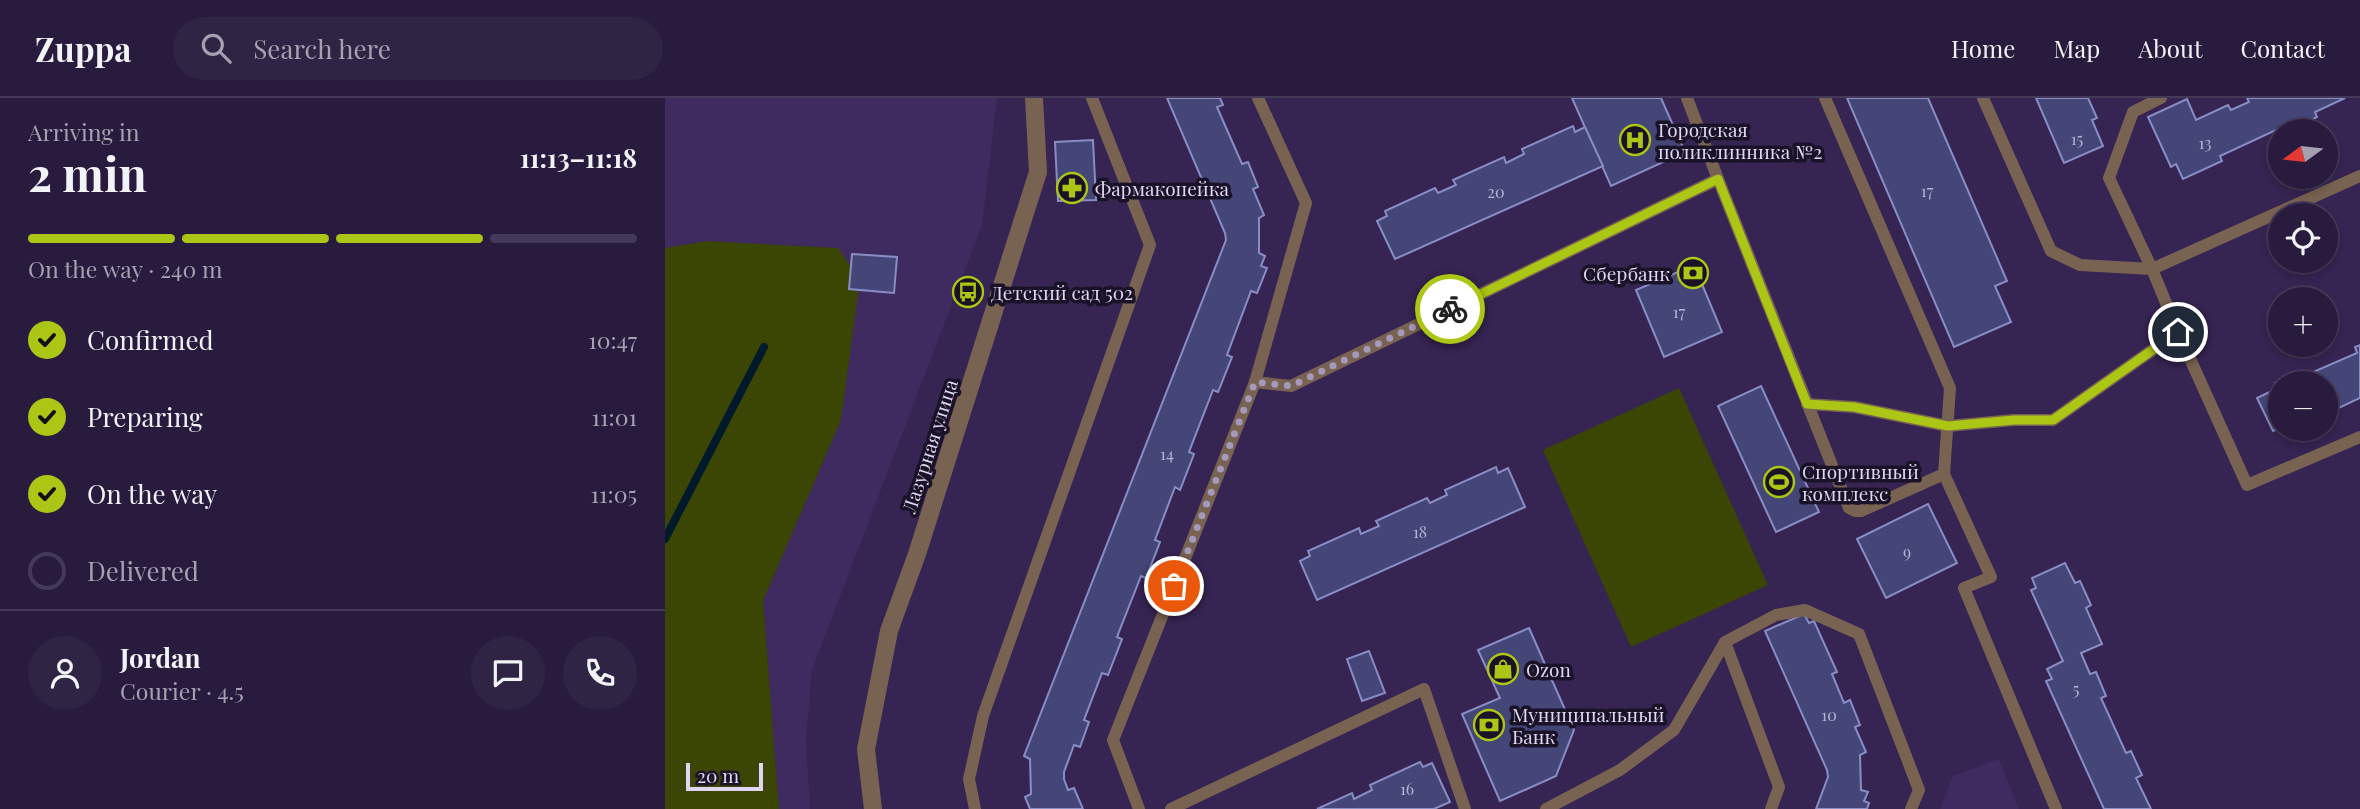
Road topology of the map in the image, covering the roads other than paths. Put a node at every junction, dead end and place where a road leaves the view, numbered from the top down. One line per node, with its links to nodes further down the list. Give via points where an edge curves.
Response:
1 (1092, 98): 19 (lane, via 1150,245 983,716 968,779)
2 (1258, 98): 12 (lane, via 1306,203)
3 (1687, 98): 9 (lane)
4 (1825, 98): 14 (lane, via 1950,388)
5 (1983, 98): 10 (lane, via 2051,251 2080,265)
6 (2161, 98): 10 (lane, via 2133,112 2109,178)
7 (1038, 101): 18 (street, Лазурная улица, via 1038,173 889,631 866,749)
8 (2360, 176): 10 (lane)
9 (1718, 179): 12 (lane, via 1291,386); 13 (lane)
10 (2152, 269): 11 (lane)
11 (2178, 332): 14 (lane, via 2053,420); 15 (lane, via 2248,485)
12 (1255, 382): 20 (lane, via 1113,740)
13 (1807, 404): 14 (lane, via 1854,407); 16 (lane, via 1849,508 1861,511)
14 (1948, 426): 16 (lane)
15 (2360, 437)
16 (1944, 474): 26 (lane, via 1990,577 1964,588)
17 (1725, 642): 23 (lane, via 1674,730 1620,770); 24 (lane, via 1779,787); 25 (lane, via 1776,615 1805,610 1859,634 1919,790)
18 (873, 809)
19 (975, 809)
20 (1139, 809)
21 (1171, 809): 22 (lane, via 1424,689)
22 (1465, 809)
23 (1546, 809)
24 (1771, 809)
25 (1911, 809)
26 (2056, 809)

